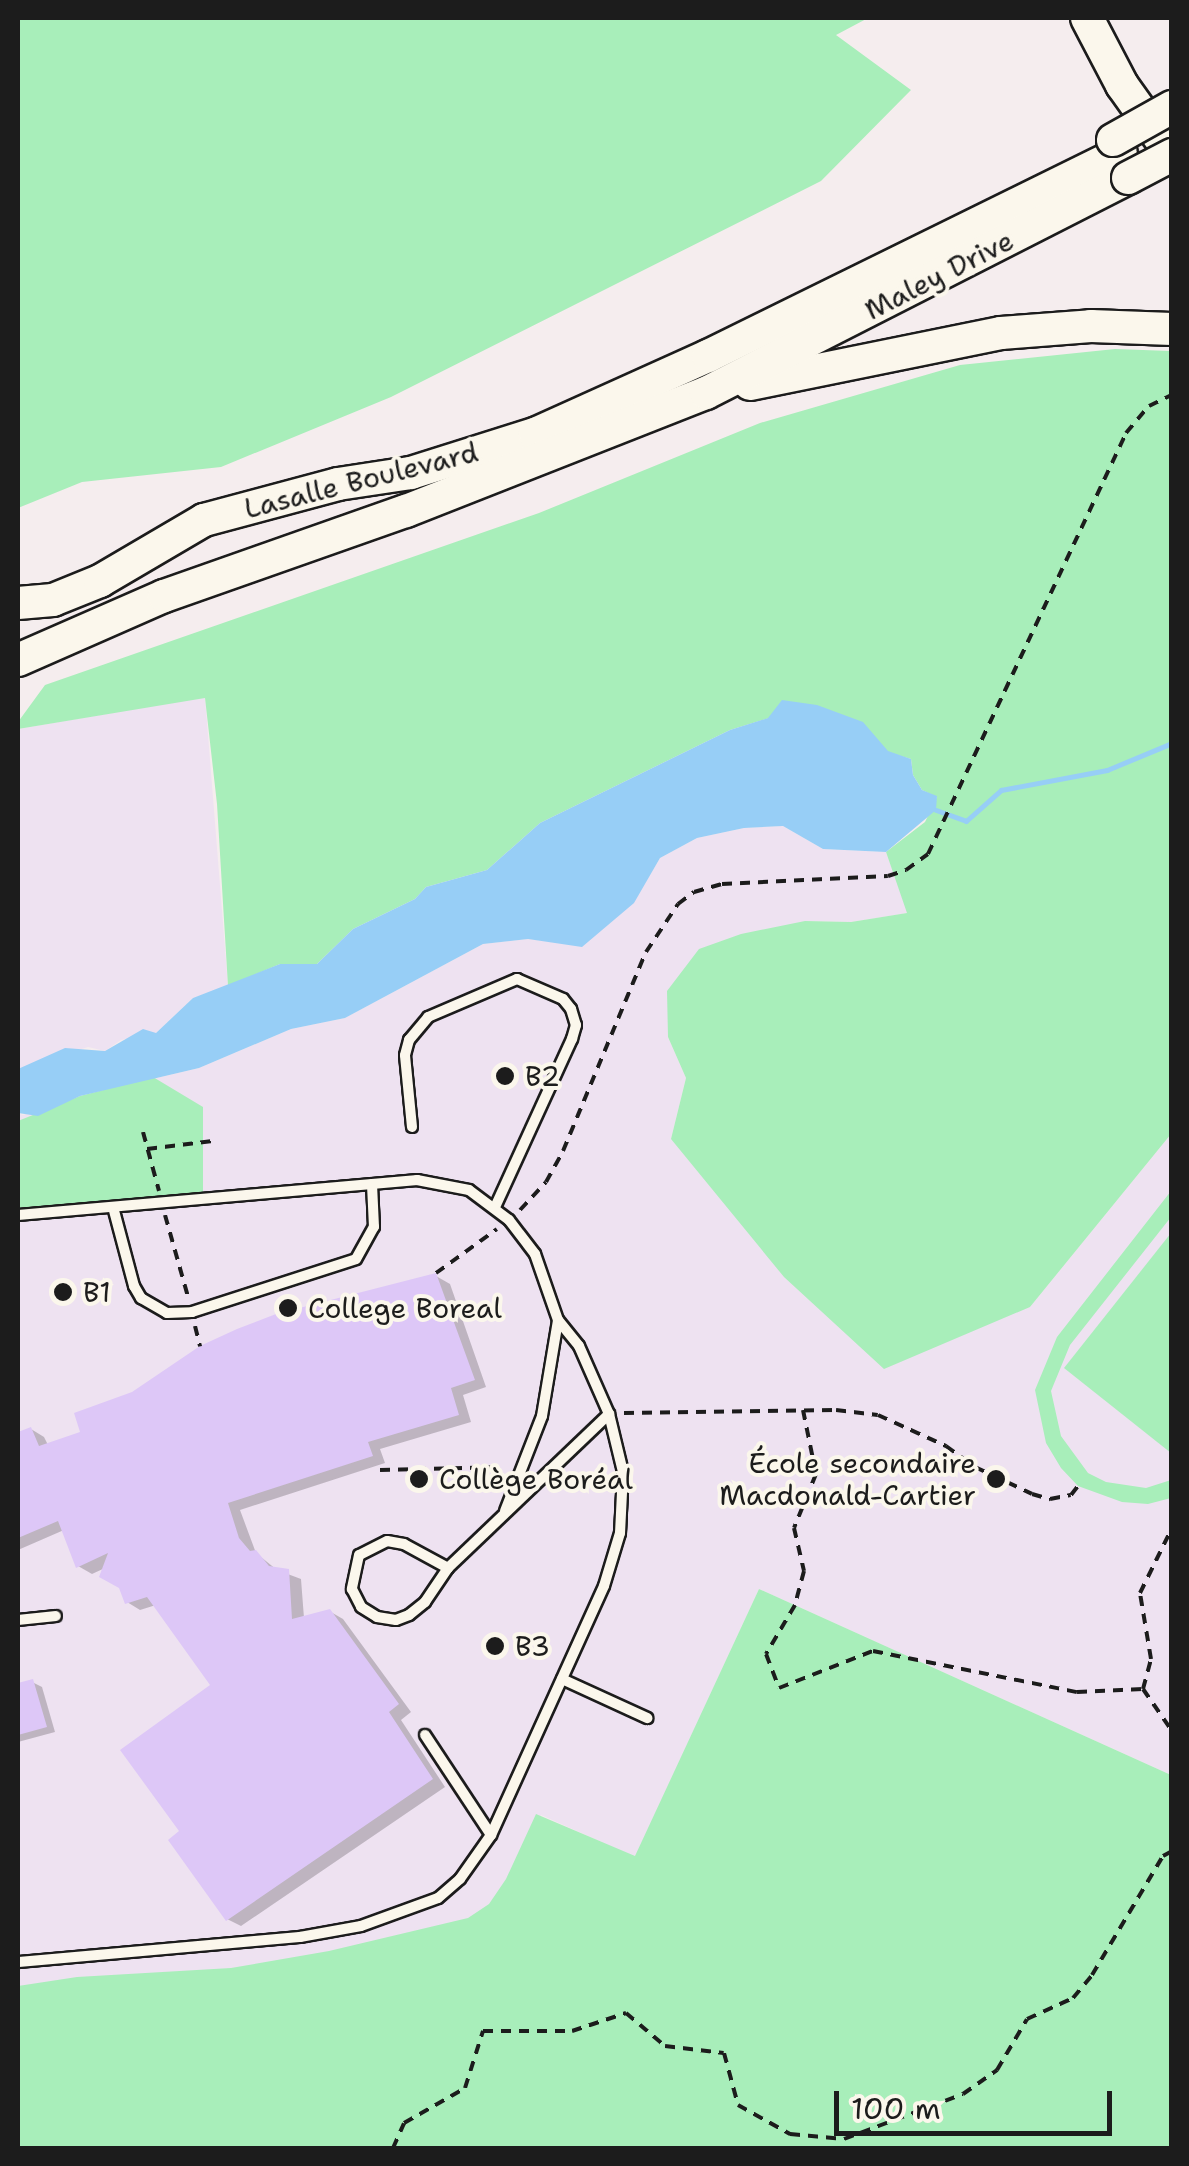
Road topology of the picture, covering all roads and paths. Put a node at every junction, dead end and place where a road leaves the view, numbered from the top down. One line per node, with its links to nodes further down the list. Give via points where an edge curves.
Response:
1 (1087, 18): 4 (highway, via 1122,85)
2 (1172, 107): 5 (highway, bridge)
3 (1172, 127): 5 (highway, Maley Drive)
4 (1172, 155): 5 (highway, Maley Drive, bridge)
5 (1121, 157): 7 (highway, Maley Drive); 8 (highway, Maley Drive)
6 (1172, 329): 8 (highway, via 1001,333)
7 (708, 356): 10 (highway, Lasalle Boulevard, via 535,434 411,473 338,484 204,520 100,581 53,600)
8 (706, 393): 11 (highway, Lasalle Boulevard, via 406,511 164,596)
9 (1172, 395): 21 (path, via 1149,406 1126,433 928,854 888,876 722,884 678,904 646,952 563,1151 546,1182)
10 (18, 603)
11 (18, 660)
12 (412, 1128): 19 (lane, via 405,1055 428,1016 518,979 563,999 576,1025 572,1038)
13 (143, 1132): 15 (path)
14 (213, 1141): 15 (path)
15 (148, 1148): 17 (path)
16 (372, 1184): 17 (lane); 19 (lane, via 434,1181 469,1190); 23 (lane, via 374,1227 356,1259)
17 (162, 1200): 18 (lane); 23 (path)
18 (113, 1207): 20 (lane); 23 (lane, via 141,1298 167,1313)
19 (495, 1207): 21 (lane)
20 (18, 1214)
21 (509, 1220): 22 (path); 24 (lane, via 535,1254)
22 (436, 1274)
23 (192, 1312): 25 (path)
24 (558, 1320): 27 (lane, via 578,1346); 28 (lane, via 542,1416)
25 (200, 1346)
26 (802, 1410): 27 (path); 30 (path, via 878,1415 1050,1499 1071,1495); 37 (path, via 816,1474 794,1528 804,1570 795,1605 766,1654 780,1688 872,1651 1077,1692)
27 (609, 1414): 31 (lane); 36 (lane, via 623,1472 620,1533)
28 (524, 1466): 29 (path); 31 (lane)
29 (380, 1470)
30 (1078, 1486)
31 (504, 1515): 33 (lane)
32 (1172, 1528): 37 (path, via 1140,1594 1151,1659)
33 (448, 1568): 33 (lane, via 387,1540 359,1555 352,1589 362,1607 396,1620 426,1602)
34 (56, 1616): 35 (lane)
35 (18, 1620)
36 (562, 1679): 38 (lane); 41 (lane)
37 (1143, 1689): 39 (path)
38 (648, 1718)
39 (1172, 1732)
40 (425, 1735): 41 (lane)
41 (491, 1835): 43 (lane, via 438,1898 361,1926 228,1945)
42 (1172, 1851): 44 (path, via 1162,1856 1072,1998 1026,2019 997,2070 929,2107 844,2139 790,2134 738,2106 724,2052 664,2046 626,2012 572,2031 482,2031 465,2088 404,2124)
43 (18, 1962)
44 (393, 2148)

